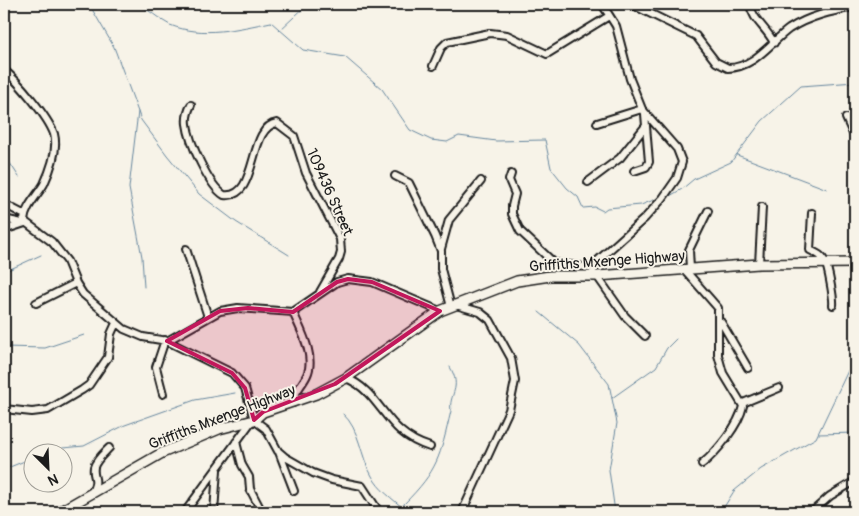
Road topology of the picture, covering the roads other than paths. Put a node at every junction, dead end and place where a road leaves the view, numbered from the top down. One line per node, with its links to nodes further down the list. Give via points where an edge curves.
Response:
1 (602, 4): 5 (street)
2 (631, 4): 6 (street, via 696,36 723,67 734,68 748,63)
3 (750, 4): 6 (street, via 755,18 765,27)
4 (855, 7): 6 (street, via 811,18 789,29)
5 (609, 16): 7 (street, via 547,54 507,35 490,33 447,42); 10 (street, via 616,26)
6 (774, 43)
7 (433, 66)
8 (4, 70): 24 (street, via 28,94 54,136 47,175)
9 (190, 105): 36 (street, 109436 Street, via 187,122 192,141 206,173 224,195 232,195 241,188 267,127 277,124 294,136 306,173 336,228 341,246 336,267)
10 (643, 112): 12 (street); 13 (street); 34 (street, via 677,150 681,169 656,206 596,263)
11 (846, 118): 14 (street)
12 (597, 123)
13 (645, 127): 15 (street, via 649,162 646,167); 19 (street, via 620,158)
14 (855, 138)
15 (634, 171)
16 (511, 174): 34 (street, via 509,180 515,194 512,214 520,231 554,263)
17 (395, 176): 29 (street, via 409,183)
18 (481, 181): 29 (street, via 449,220)
19 (588, 182)
20 (4, 204): 24 (street)
21 (762, 207): 32 (street)
22 (708, 211): 33 (street, via 689,250)
23 (812, 213): 31 (street, via 810,250 819,254)
24 (25, 215): 26 (street)
25 (4, 219): 26 (street)
26 (24, 223): 27 (street); 35 (street, via 52,242 64,256)
27 (4, 230)
28 (186, 249): 42 (street)
29 (440, 251): 39 (street, via 441,269)
30 (855, 262): 31 (street, Griffiths Mxenge Highway)
31 (826, 263): 32 (street, Griffiths Mxenge Highway); 38 (street, via 834,294)
32 (759, 264): 33 (street, Griffiths Mxenge Highway)
33 (686, 269): 34 (street, Griffiths Mxenge Highway); 43 (street, via 718,308)
34 (594, 274): 39 (street, Griffiths Mxenge Highway, via 517,281); 45 (street)
35 (76, 283): 37 (street); 44 (street, via 83,294)
36 (319, 293): 40 (street); 41 (street, via 342,280 372,282)
37 (36, 303)
38 (833, 305)
39 (454, 306): 41 (street, Griffiths Mxenge Highway); 69 (street, via 480,312 490,320 511,358 515,381 509,410)
40 (293, 312): 42 (street, via 248,308 220,311); 52 (street, via 306,344 309,364)
41 (440, 312): 48 (street, Griffiths Mxenge Highway)
42 (208, 317): 46 (street)
43 (720, 320): 47 (street); 51 (street, via 718,355 723,373)
44 (116, 323): 46 (street, via 132,334); 53 (street, via 108,357 89,385 48,410)
45 (645, 336)
46 (166, 340): 50 (street, via 156,367); 54 (street, via 232,373 245,388)
47 (748, 368)
48 (346, 378): 52 (street, Griffiths Mxenge Highway); 56 (street, via 362,386 400,432)
49 (779, 388): 51 (street)
50 (163, 394)
51 (743, 403): 59 (street, via 740,416 716,453)
52 (293, 404): 54 (street, Griffiths Mxenge Highway, via 263,412)
53 (4, 409)
54 (254, 420): 55 (street); 58 (street, via 266,429); 63 (street, Griffiths Mxenge Highway, via 219,429 162,453)
55 (236, 442): 60 (street); 67 (street, via 250,489)
56 (430, 447)
57 (109, 448): 63 (street, via 94,469 97,483)
58 (278, 451): 62 (street); 68 (street, via 313,473 362,486)
59 (702, 464)
60 (217, 468): 65 (street); 66 (street)
61 (855, 481): 70 (street)
62 (294, 491)
63 (90, 495): 64 (street, Griffiths Mxenge Highway)
64 (60, 512)
65 (185, 512)
66 (214, 512)
67 (262, 512)
68 (380, 512)
69 (462, 512)
70 (812, 512)

